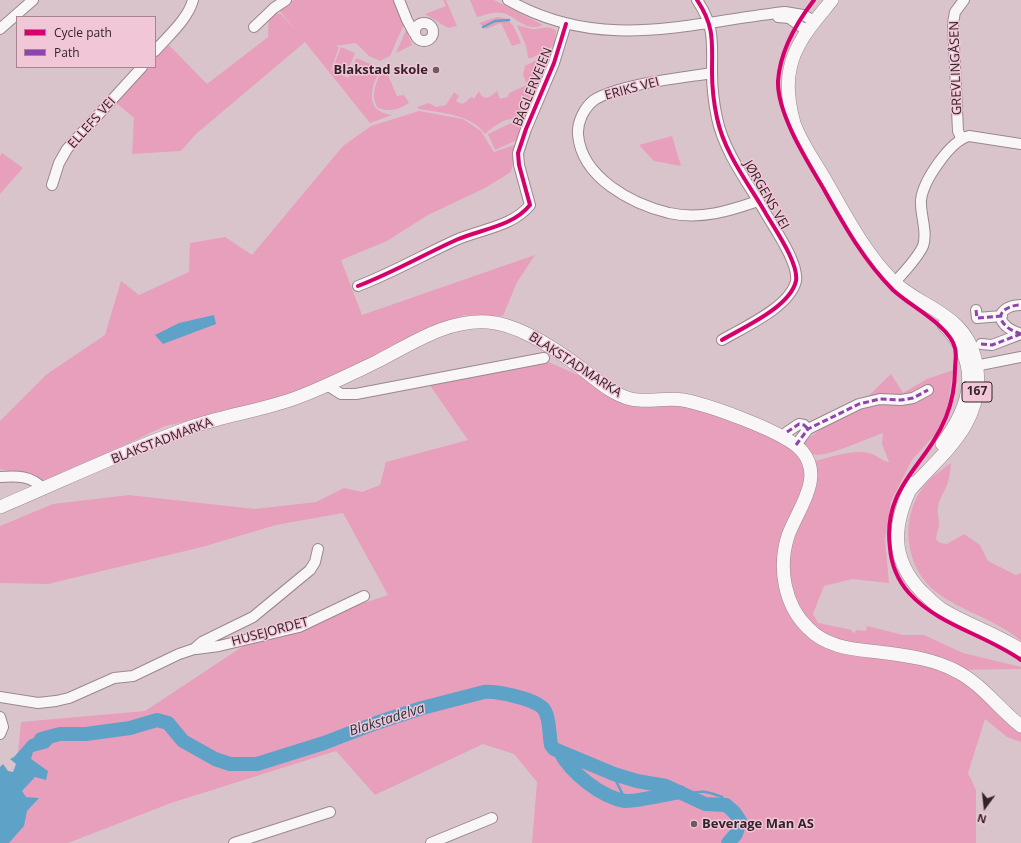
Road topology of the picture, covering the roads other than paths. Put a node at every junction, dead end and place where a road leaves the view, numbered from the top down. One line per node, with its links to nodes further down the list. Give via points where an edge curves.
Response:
1 (33, 0): 13 (street)
2 (193, 0): 15 (street, via 183,18)
3 (286, 0): 12 (street)
4 (399, 0): 14 (street)
5 (508, 0): 10 (street, via 537,15)
6 (697, 0): 9 (street, JØRGENS VEI)
7 (832, 0): 11 (main road, 167)
8 (964, 0): 18 (street, GREVLINGÅSEN, via 955,12 953,23)
9 (709, 22): 10 (street, via 641,31 610,31); 11 (street, via 785,12 794,13); 17 (street, JØRGENS VEI, via 713,45)
10 (566, 24): 23 (street, BAGLERVEIEN, via 554,63 518,153 530,205 516,219 456,241 394,272)
11 (811, 26): 22 (main road, 167, via 795,52 789,76 789,98 794,122 801,139 855,231 878,264)
12 (254, 27)
13 (0, 29)
14 (414, 33)
15 (156, 51)
16 (141, 68): 20 (street, ELLEFS VEI, via 67,149 59,162)
17 (712, 73): 21 (street, JØRGENS VEI, via 717,119 724,139); 21 (street, ERIKS VEI, via 608,93 593,101 583,114 578,129 581,149 597,174 615,190 640,204 670,213 710,215)
18 (960, 138): 19 (street, via 968,136); 22 (street, via 945,155 925,186 921,199 923,244)
19 (1021, 144)
20 (52, 185)
21 (758, 201): 28 (street, JØRGENS VEI, via 790,257 797,274 796,282 782,303)
22 (895, 282): 32 (main road, 167, via 958,326 971,346)
23 (358, 286)
24 (1021, 305): 26 (street, via 1008,306)
25 (976, 310): 26 (street, via 977,318)
26 (1002, 316): 27 (street, via 1002,321 1007,327)
27 (1021, 334): 29 (street, via 992,345)
28 (722, 340)
29 (981, 344)
30 (1021, 357): 32 (street)
31 (544, 358): 33 (street, BLAKSTADMARKA, via 356,394 341,394)
32 (972, 367): 44 (main road, 167, via 977,394 969,421 956,440 910,490 900,513 898,536 901,561 911,579 943,610)
33 (327, 385): 37 (main road, BLAKSTADMARKA, via 438,331 465,323 489,322 520,330 580,367 617,394 638,400 691,402 755,424 787,438); 39 (main road, BLAKSTADMARKA, via 284,402 194,426)
34 (928, 390): 35 (street, via 913,398 880,398 859,404)
35 (808, 430): 36 (street, via 799,424); 37 (street)
36 (787, 432)
37 (796, 445): 47 (main road, BLAKSTADMARKA, via 809,461 810,481 806,498 787,541 784,563 786,589 802,622 818,637 837,646 923,659 956,671 970,680)
38 (0, 477): 39 (street, via 23,476 39,483)
39 (43, 489): 40 (main road, BLAKSTADMARKA)
40 (0, 507)
41 (318, 549): 43 (street, HUSEJORDET, via 310,570 265,608 253,617 202,642)
42 (364, 596): 43 (street, HUSEJORDET, via 299,627 219,646)
43 (194, 649): 45 (street, HUSEJORDET, via 133,676 109,680 69,698 38,703)
44 (1021, 650)
45 (0, 697)
46 (0, 717): 48 (street, via 3,721)
47 (1021, 726)
48 (0, 734)
49 (330, 812): 51 (street)
50 (492, 818): 52 (street)
51 (234, 843)
52 (431, 843)

